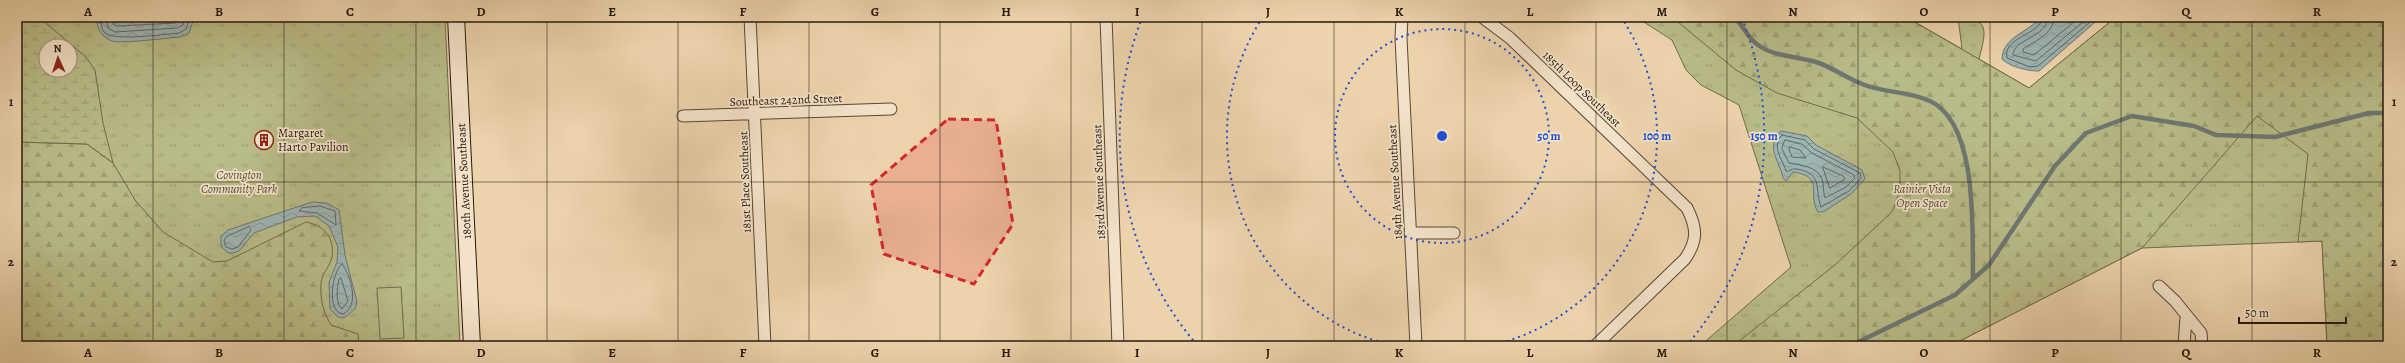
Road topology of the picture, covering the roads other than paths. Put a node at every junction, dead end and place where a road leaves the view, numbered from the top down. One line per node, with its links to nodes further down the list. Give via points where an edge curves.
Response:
1 (456, 17): 13 (street, 180th Avenue Southeast)
2 (750, 17): 7 (street, 181st Place Southeast)
3 (1106, 17): 15 (street, 183rd Avenue Southeast)
4 (1402, 17): 9 (street, 184th Avenue Southeast)
5 (1482, 17): 17 (street, 185th Loop Southeast, via 1510,38 1687,208 1695,225 1695,242 1685,258)
6 (891, 109): 7 (street, Southeast 242nd Street)
7 (755, 114): 8 (street, Southeast 242nd Street); 14 (street, 181st Place Southeast)
8 (683, 116)
9 (1410, 233): 10 (street); 16 (street, 184th Avenue Southeast)
10 (1454, 233)
11 (2160, 286): 12 (street)
12 (2186, 317): 18 (street); 19 (street, via 2201,333)
13 (472, 346)
14 (765, 346)
15 (1118, 346)
16 (1416, 346)
17 (1595, 346)
18 (2184, 346)
19 (2202, 346)

